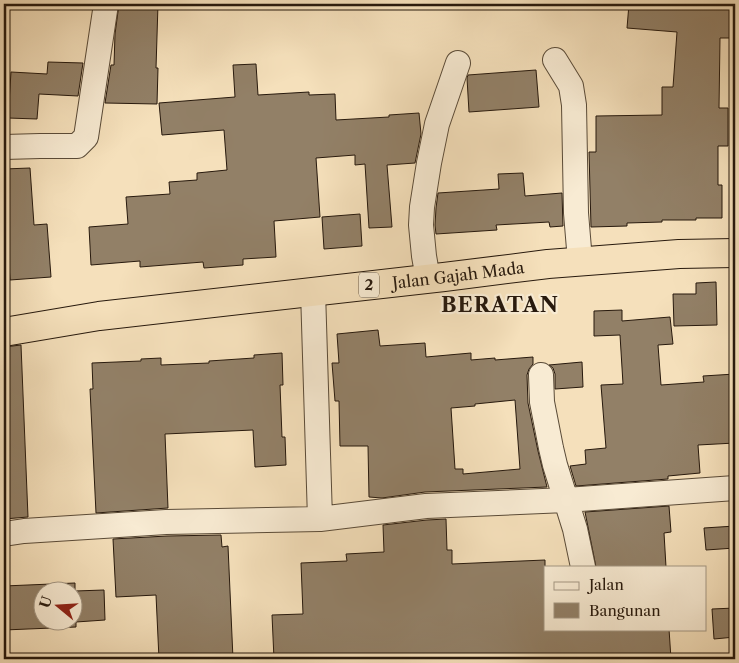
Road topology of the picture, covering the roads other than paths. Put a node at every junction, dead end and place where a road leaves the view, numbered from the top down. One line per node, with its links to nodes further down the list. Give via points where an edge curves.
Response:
1 (106, 4): 4 (street, via 86,137 77,146)
2 (555, 60): 6 (street, via 571,86 574,104)
3 (458, 63): 7 (street, via 437,124 422,207 422,240)
4 (4, 147)
5 (735, 253): 6 (highway, Jalan Gajah Mada / 2)
6 (580, 262): 7 (highway, Jalan Gajah Mada / 2)
7 (428, 278): 8 (highway, Jalan Gajah Mada / 2)
8 (313, 291): 9 (highway, Jalan Gajah Mada / 2, via 99,316); 13 (street)
9 (4, 332)
10 (540, 375): 12 (street, via 551,448)
11 (735, 488): 12 (street)
12 (566, 500): 13 (street, via 426,506); 15 (street)
13 (320, 519): 14 (street, via 166,522)
14 (4, 534)
15 (584, 566)

